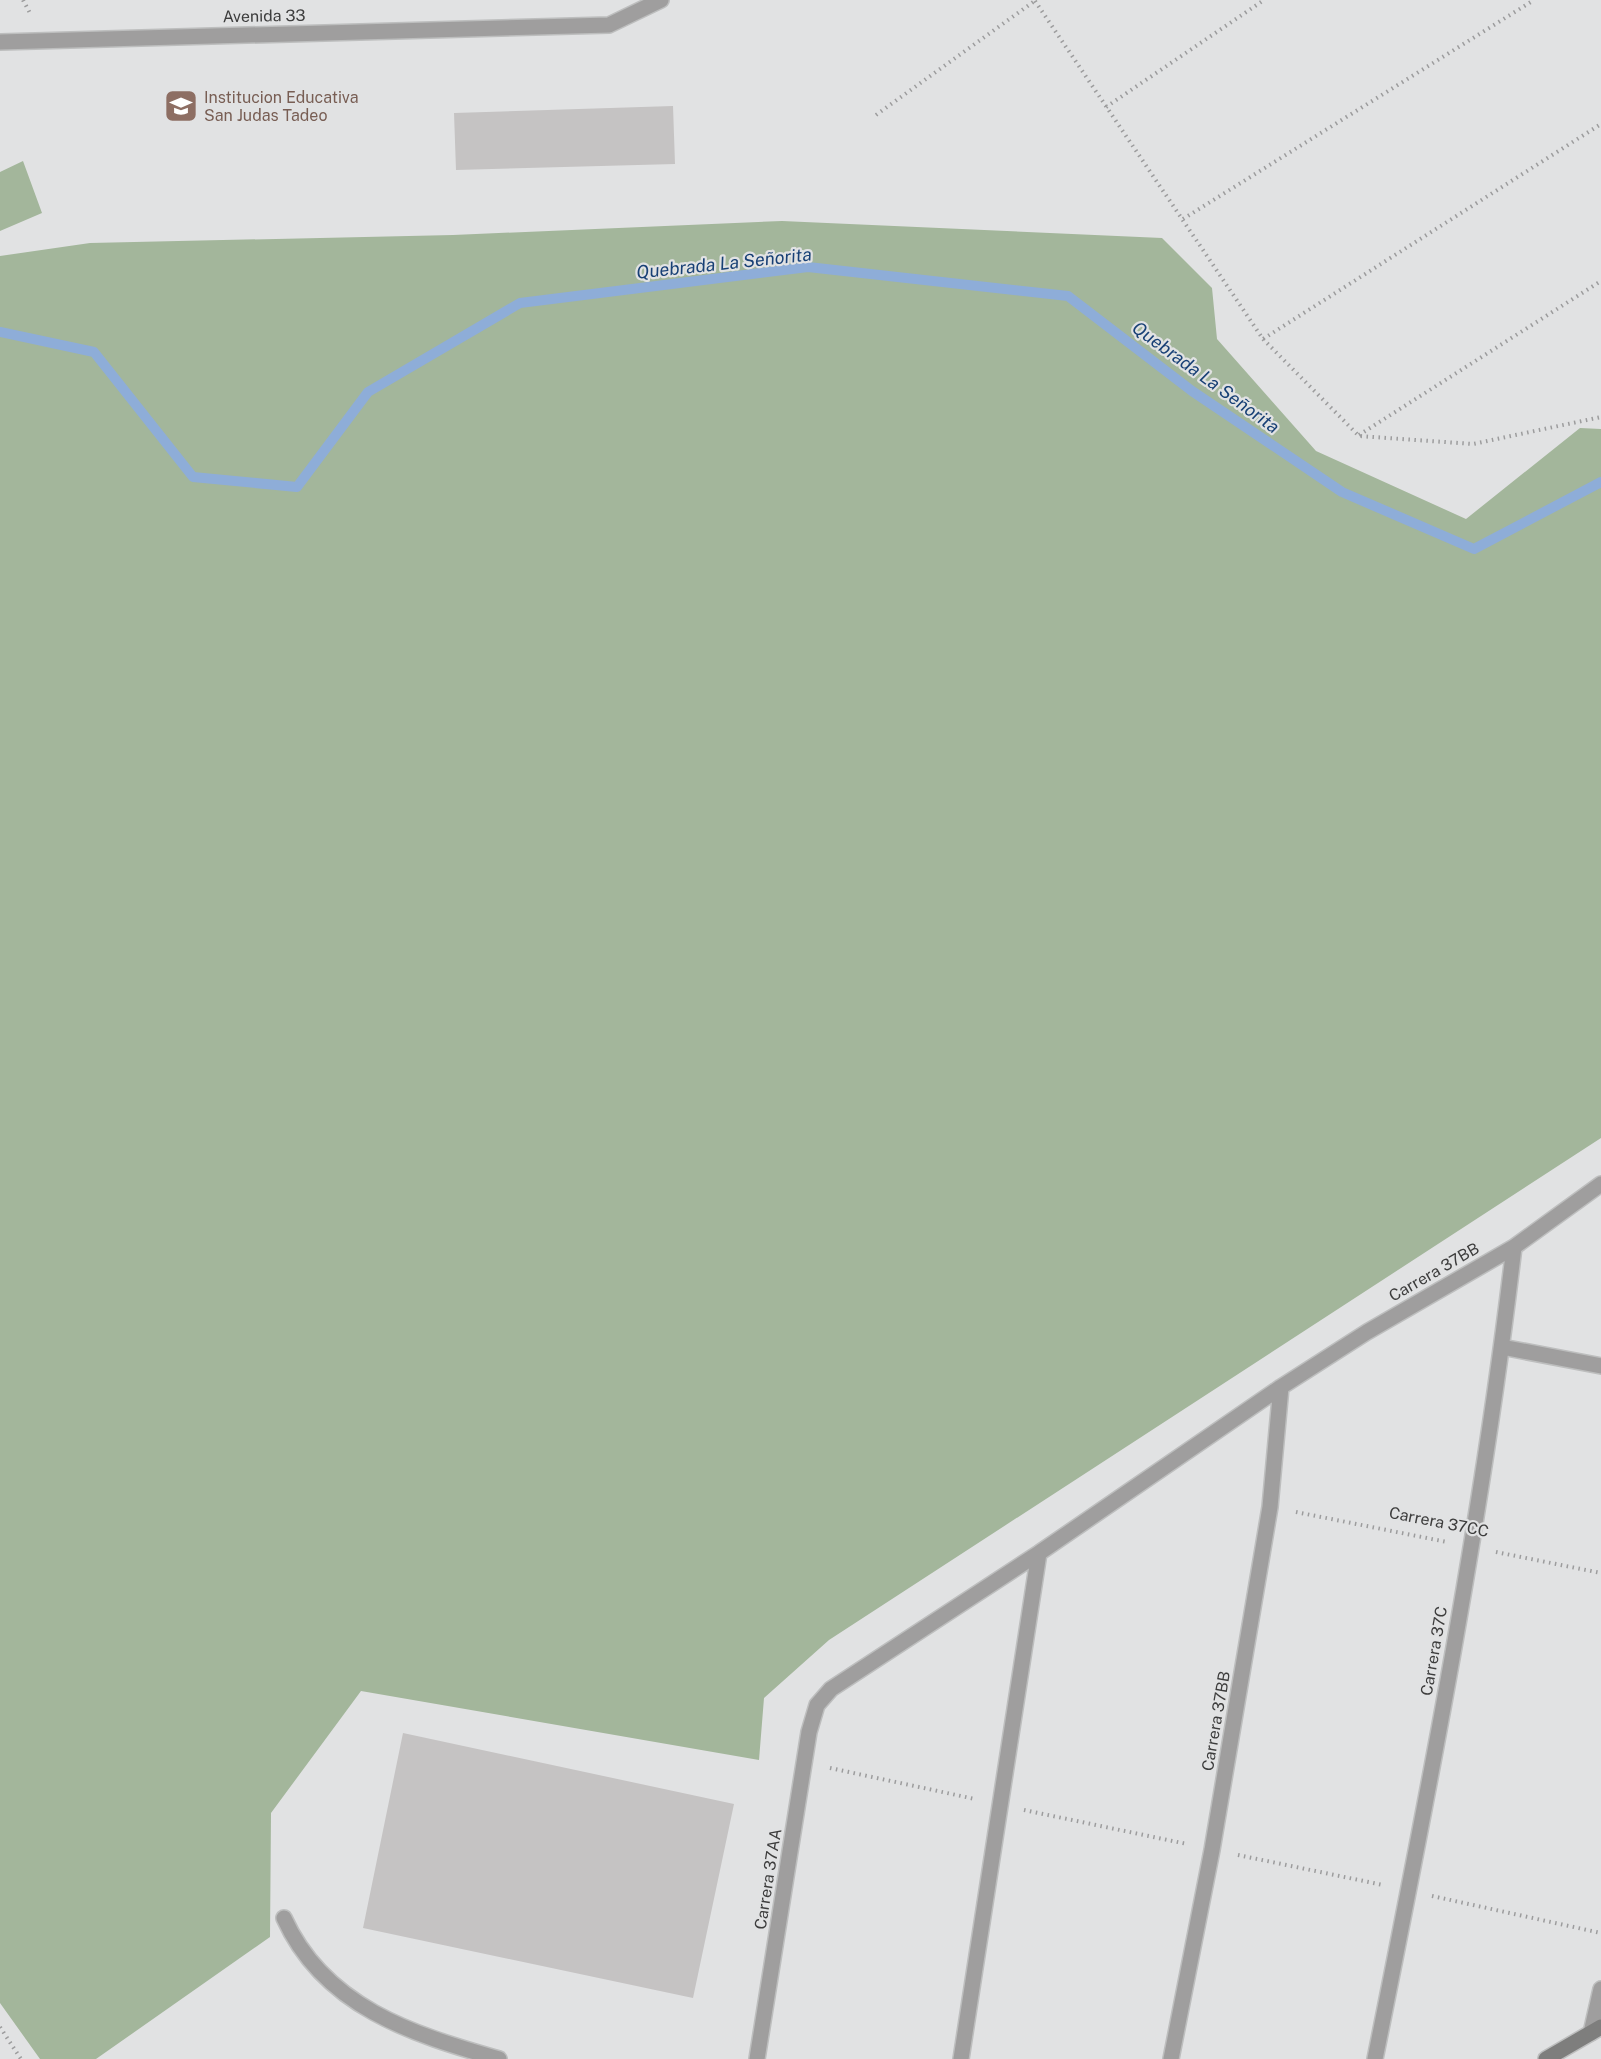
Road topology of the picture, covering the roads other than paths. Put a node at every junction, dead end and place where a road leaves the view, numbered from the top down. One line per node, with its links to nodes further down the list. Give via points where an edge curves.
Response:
1 (661, 0): 2 (street, Avenida 33, via 609,25)
2 (0, 42)
3 (1601, 1184): 4 (street, Carrera 37BB)
4 (1514, 1247): 5 (street, Carrera 37C); 7 (street, Carrera 37BB)
5 (1502, 1347): 6 (street); 17 (street, Carrera 37C, via 1471,1547)
6 (1601, 1366)
7 (1281, 1387): 8 (street, Carrera 37BB); 16 (street, Carrera 37BB, via 1270,1507)
8 (1039, 1553): 9 (street, Carrera 37BB, via 831,1689); 15 (street)
9 (817, 1705): 14 (street, Carrera 37AA, via 809,1732)
10 (284, 1918): 13 (street, via 296,1945 343,1993 380,2016 430,2039)
11 (1601, 1989): 12 (street)
12 (1596, 2030): 18 (street)
13 (499, 2059)
14 (757, 2059)
15 (960, 2059)
16 (1172, 2059)
17 (1375, 2059)
18 (1546, 2059)

